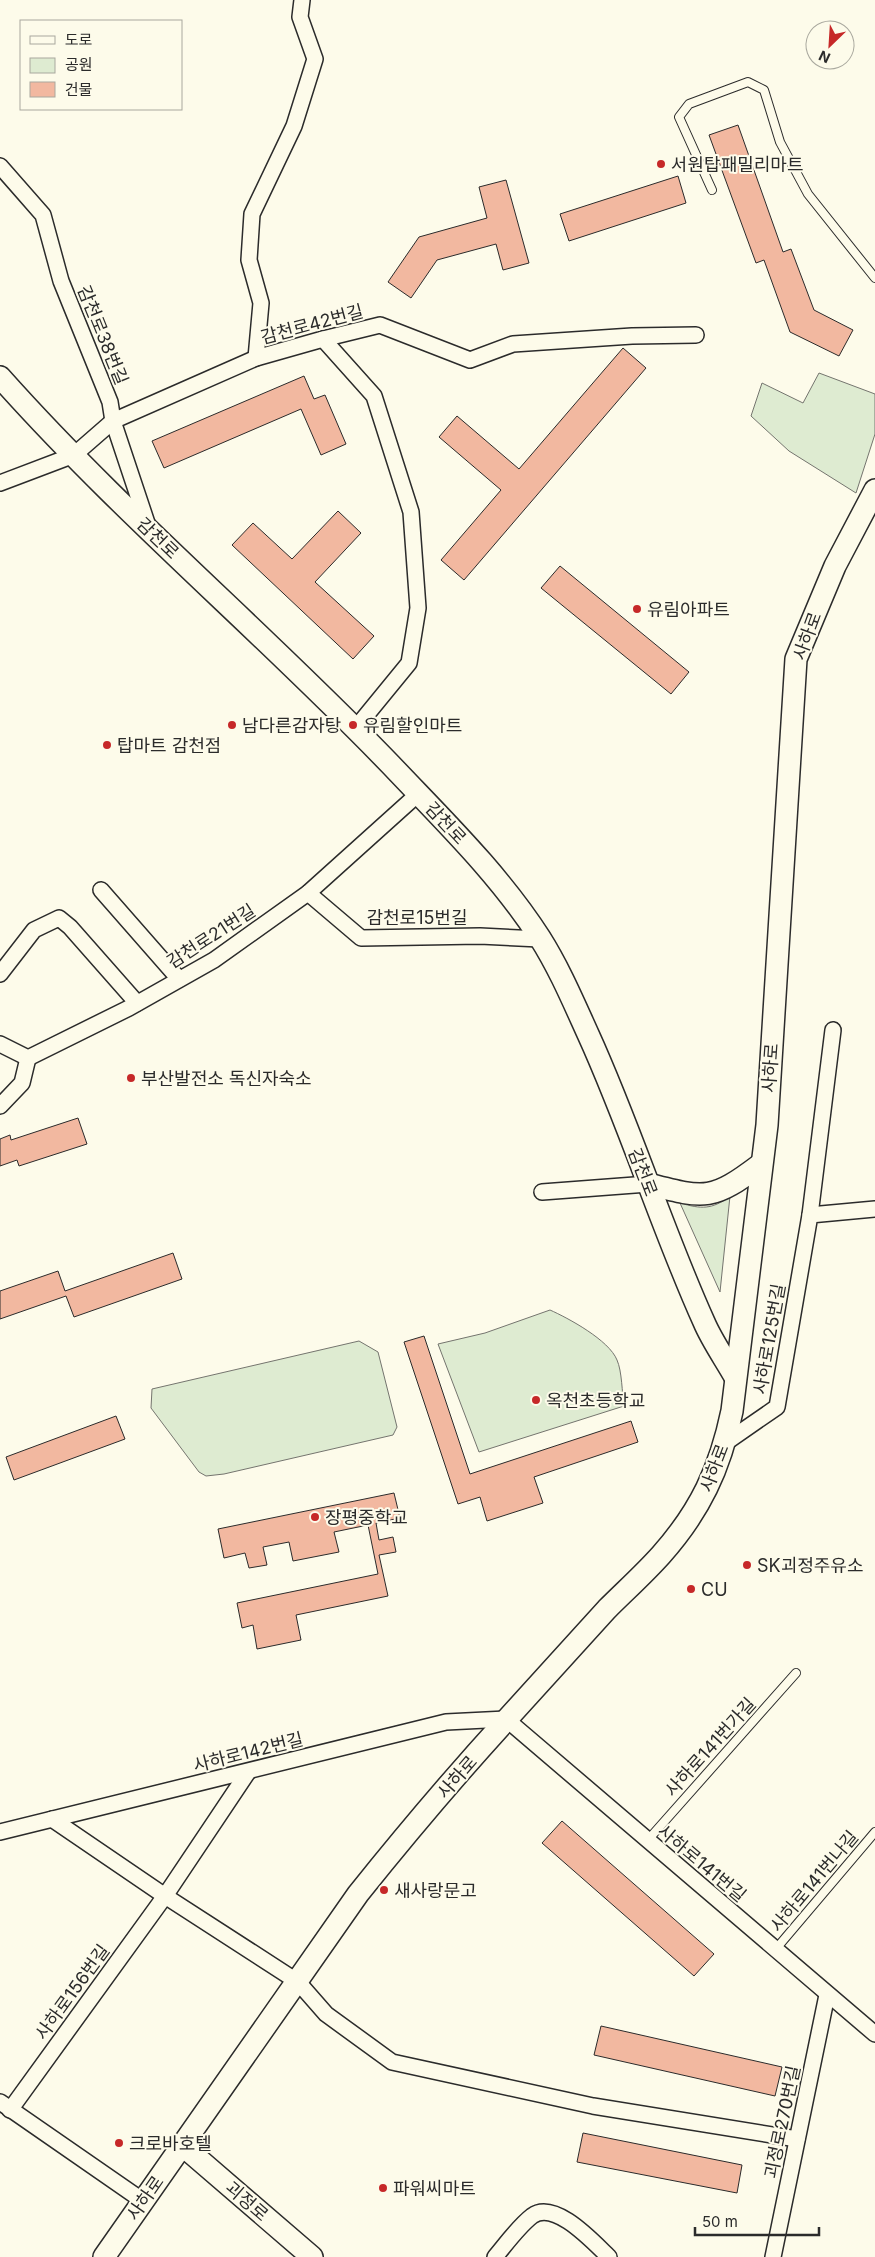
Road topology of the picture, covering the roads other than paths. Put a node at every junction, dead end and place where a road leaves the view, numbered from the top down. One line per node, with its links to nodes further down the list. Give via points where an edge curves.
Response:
1 (302, 0): 7 (street, via 300,17 314,59 294,126 252,214 249,260 261,303)
2 (0, 166): 9 (street, 감천로38번길, via 43,215 62,281 110,402)
3 (712, 190): 4 (lane, via 679,117 689,104 748,82 764,90 780,142 808,194)
4 (875, 278)
5 (696, 336): 6 (street, 감천로42번길, via 632,336 514,344 470,360 380,325)
6 (324, 339): 7 (street, 감천로42번길); 14 (street, via 374,396 412,512 418,608 409,663)
7 (256, 358): 9 (street, 감천로42번길)
8 (0, 377): 10 (street, 감천로)
9 (113, 421): 10 (street, 감천로42번길); 13 (street, 감천로38번길)
10 (74, 455): 11 (street); 13 (street, 감천로)
11 (0, 483)
12 (875, 490): 26 (street, 사하로, via 835,566 796,659)
13 (150, 530): 14 (street, 감천로)
14 (356, 728): 15 (street, 감천로)
15 (418, 794): 17 (street, 감천로21번길); 18 (street, 감천로, via 500,883)
16 (101, 890): 20 (street)
17 (308, 893): 18 (street, 감천로15번길, via 361,938); 20 (street, 감천로21번길, via 214,960)
18 (540, 938): 27 (street, 감천로, via 573,1000 610,1083)
19 (0, 974): 21 (street, via 34,930 59,918)
20 (180, 979): 21 (street, 감천로21번길)
21 (137, 1003): 24 (street, 감천로21번길)
22 (833, 1030): 30 (street, 사하로125번길)
23 (0, 1044): 24 (street)
24 (28, 1058): 25 (street, via 22,1083)
25 (0, 1106)
26 (762, 1164): 27 (street, via 738,1182 707,1194 693,1195); 31 (street, 사하로)
27 (648, 1184): 28 (street); 31 (street, 감천로, via 705,1324)
28 (542, 1192)
29 (875, 1209): 30 (street)
30 (810, 1215): 32 (street, 사하로125번길, via 777,1407)
31 (735, 1376): 32 (street, 사하로)
32 (725, 1443): 34 (street, 사하로, via 707,1492 682,1530)
33 (796, 1673): 39 (lane, 사하로141번가길)
34 (506, 1720): 35 (street, 사하로142번길, via 446,1722); 39 (street, 사하로141번길); 42 (street, 사하로, via 358,1894)
35 (248, 1772): 36 (street, 사하로142번길); 40 (street, 사하로156번길)
36 (52, 1819): 37 (street, 사하로142번길); 40 (street)
37 (0, 1832)
38 (875, 1832): 41 (lane, 사하로141번나길)
39 (647, 1841): 41 (street, 사하로141번길)
40 (164, 1896): 42 (street); 45 (street, 사하로156번길)
41 (775, 1950): 43 (street, 사하로141번길)
42 (298, 1982): 46 (street, via 326,2014 392,2062 593,2106); 47 (street, 사하로)
43 (827, 1995): 44 (street, 사하로141번길); 46 (street, 괴정로270번길)
44 (875, 2034)
45 (5, 2106): 48 (street)
46 (797, 2139): 53 (street, 괴정로270번길)
47 (182, 2145): 48 (street, 사하로); 50 (street, 괴정로)
48 (143, 2201): 49 (street, 사하로)
49 (104, 2257)
50 (312, 2257)
51 (495, 2257): 52 (street, via 533,2215 545,2211 576,2227)
52 (609, 2257)
53 (773, 2257)

